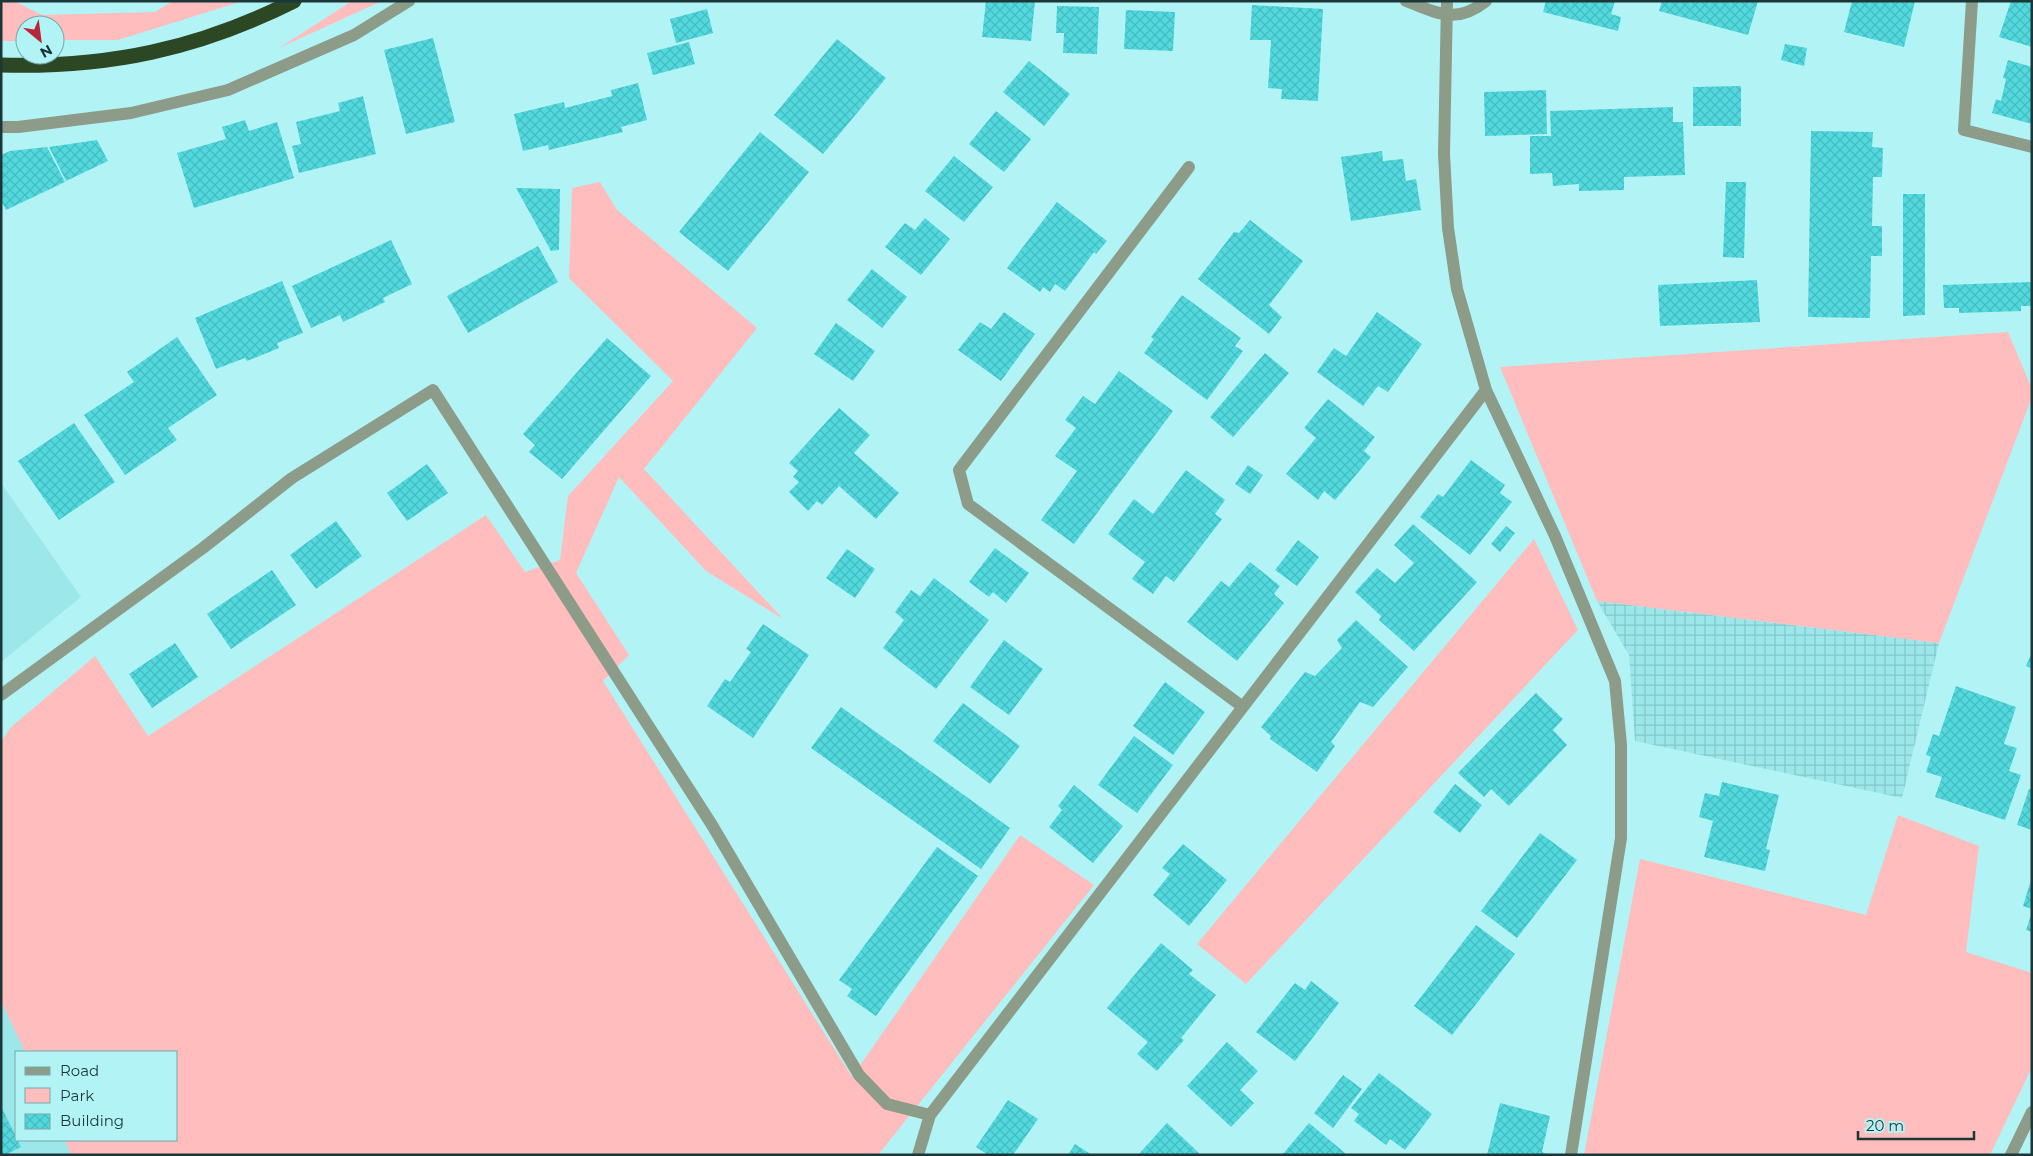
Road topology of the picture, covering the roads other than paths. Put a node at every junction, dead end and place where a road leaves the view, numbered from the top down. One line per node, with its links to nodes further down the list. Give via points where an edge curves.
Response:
1 (294, 1): 8 (highway, via 227,32 167,50 97,62)
2 (409, 1): 9 (street, via 354,35 228,90 132,113)
3 (1406, 1): 7 (street)
4 (1447, 1): 7 (street)
5 (1486, 1): 7 (street, via 1474,11)
6 (1972, 1): 10 (street, via 1964,130)
7 (1446, 16): 12 (street, via 1444,154 1448,228 1457,289)
8 (1, 65)
9 (1, 127)
10 (2032, 147)
11 (1190, 167): 14 (street, via 959,470 968,504)
12 (1486, 390): 14 (street); 18 (street, via 1555,536 1615,681 1621,745 1621,838)
13 (1, 695): 16 (street, via 292,478 432,390 712,825 859,1075 886,1104)
14 (1243, 707): 16 (street)
15 (2032, 1112): 19 (street)
16 (930, 1115): 17 (street)
17 (918, 1155)
18 (1571, 1155)
19 (2011, 1155)

